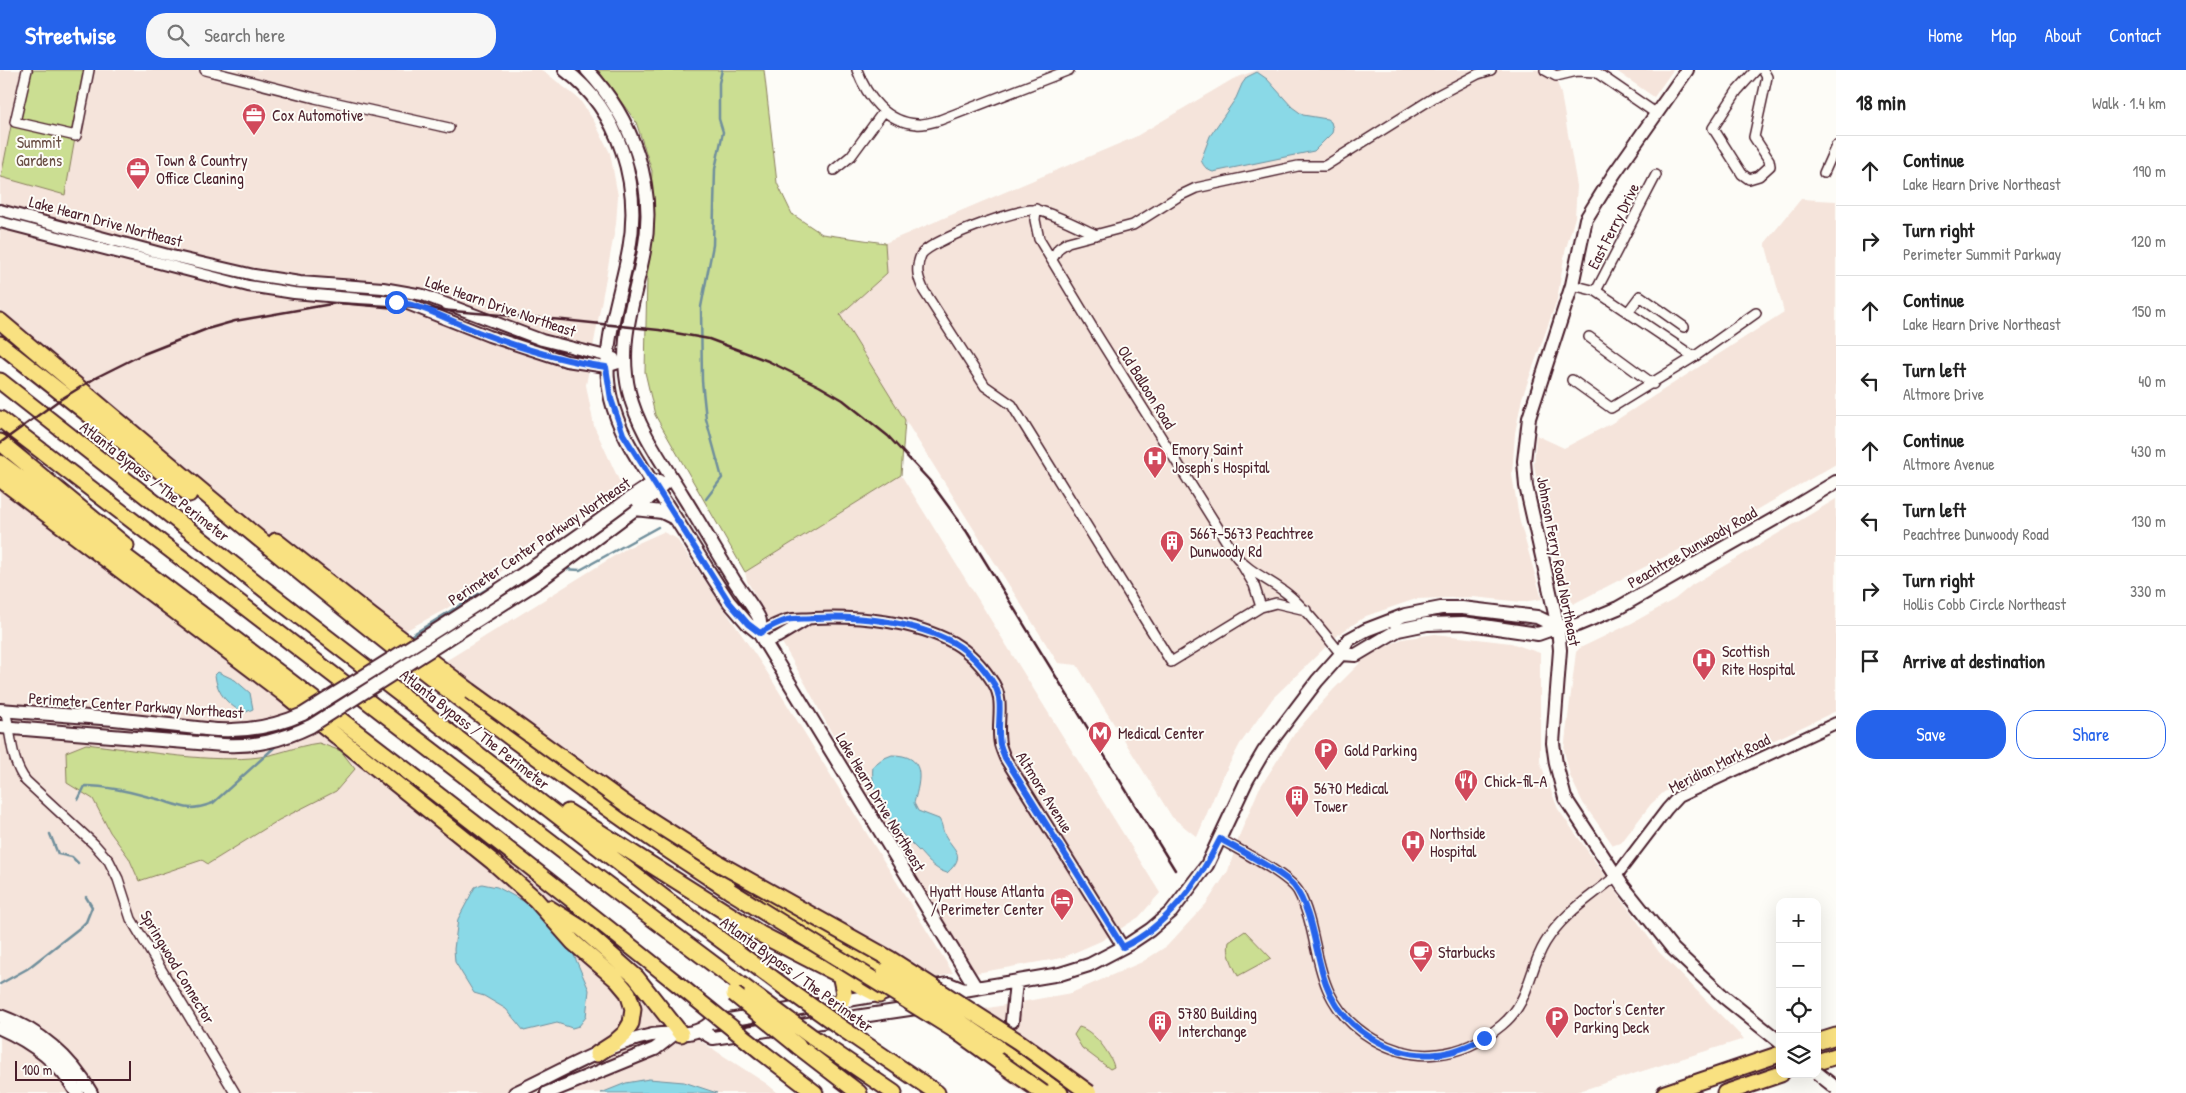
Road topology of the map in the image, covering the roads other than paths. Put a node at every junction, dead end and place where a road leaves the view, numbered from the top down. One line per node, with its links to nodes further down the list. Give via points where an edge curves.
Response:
1 (27, 70): 2 (street, via 15,122 76,136)
2 (89, 70)
3 (205, 70): 16 (street)
4 (565, 70): 37 (main road, Lake Hearn Drive Northeast, via 591,96 609,123 621,148 630,181 632,233 613,316)
5 (587, 70): 36 (main road, Lake Hearn Drive Northeast, via 624,121 637,151 645,186 646,242 627,321)
6 (858, 70): 14 (street, via 872,100)
7 (1069, 70): 14 (street, via 940,120 919,124 904,122)
8 (1491, 70): 24 (street, via 1438,95 1325,166 1298,166 1196,188 1133,225)
9 (1545, 70): 13 (street, via 1556,76)
10 (1687, 70): 15 (main road, Johnson Ferry Road Northeast)
11 (1756, 70): 12 (street, via 1737,91 1713,128 1742,174 1749,179 1759,176 1770,166 1754,137 1767,77)
12 (1762, 70)
13 (1594, 71): 15 (street)
14 (884, 111): 18 (street, via 851,156)
15 (1657, 114): 26 (main road, Johnson Ferry Road Northeast, via 1586,219)
16 (449, 128)
17 (1836, 146): 19 (street)
18 (834, 170)
19 (1824, 173)
20 (1656, 175): 27 (street, East Ferry Drive)
21 (0, 210): 37 (street, Lake Hearn Drive Northeast, via 254,275 423,295)
22 (1036, 210): 24 (street); 25 (street, Old Balloon Road, via 1039,239); 54 (street, via 1020,211 951,236 926,249 917,271 924,291 984,386 1012,404 1171,662)
23 (0, 222): 37 (street, Lake Hearn Drive Northeast, via 248,286 405,303 566,361)
24 (1096, 235): 25 (street, via 1068,242)
25 (1052, 259): 52 (street, Old Balloon Road)
26 (1572, 285): 27 (street); 57 (main road, Johnson Ferry Road Northeast, via 1533,404 1524,461 1533,522)
27 (1596, 291): 28 (street)
28 (1628, 312): 32 (street, via 1640,296); 35 (street)
29 (1756, 313): 35 (street)
30 (0, 317): 101 (highway, bridge, via 295,556 470,692 630,807 718,862 890,959 1019,1042)
31 (0, 321): 53 (highway)
32 (1684, 327)
33 (1590, 337): 40 (street)
34 (0, 344): 53 (highway, via 168,478)
35 (1694, 358): 40 (street)
36 (625, 361): 37 (street, Lake Hearn Drive Northeast); 45 (main road, Lake Hearn Drive Northeast, via 629,392 637,417)
37 (607, 362): 49 (main road, Lake Hearn Drive Northeast, via 611,399 618,423)
38 (1572, 380): 40 (street, via 1611,408)
39 (0, 381): 64 (highway, Atlanta Bypass / The Perimeter)
40 (1653, 384)
41 (0, 419): 47 (highway)
42 (0, 433): 47 (highway, via 60,474)
43 (0, 442): 56 (highway, via 190,598)
44 (0, 464): 56 (highway)
45 (671, 477): 49 (main road, Perimeter Center Parkway Northeast); 58 (main road, Lake Hearn Drive Northeast, via 760,620)
46 (0, 479): 67 (highway, via 282,692)
47 (80, 481): 69 (highway)
48 (1836, 482): 57 (main road, Peachtree Dunwoody Road, via 1618,608 1577,625)
49 (655, 487): 50 (main road, Perimeter Center Parkway Northeast); 51 (main road, Lake Hearn Drive Northeast)
50 (632, 504): 51 (main road); 60 (main road, Perimeter Center Parkway Northeast, bridge, via 477,605 281,724 256,730 206,729 114,718); 62 (main road, Perimeter Center Parkway Northeast, bridge, via 540,581 311,726 276,741 223,745)
51 (676, 519): 58 (main road, Lake Hearn Drive Northeast, via 729,602)
52 (1238, 558): 54 (street, via 1254,585); 55 (street, Old Balloon Road)
53 (292, 568): 63 (highway, bridge)
54 (1261, 607): 55 (street, via 1276,603)
55 (1306, 610): 59 (street, Old Balloon Road)
56 (212, 621): 95 (highway, bridge, via 591,914)
57 (1558, 627): 59 (main road, via 1536,617 1473,609 1423,610 1366,630 1348,640); 66 (main road, Johnson Ferry Road Northeast, via 1560,650 1553,743 1556,764 1565,798)
58 (762, 638): 68 (street, Altmore Avenue, via 778,637 808,619 865,618 896,623 954,643 981,666 1000,698 1000,744 1005,758 1113,931); 72 (main road, Lake Hearn Drive Northeast)
59 (1341, 654): 65 (main road, via 1317,680 1264,751 1246,780)
60 (2, 711): 62 (street, Springwood Connector)
61 (1836, 723): 66 (street, Meridian Mark Road, via 1678,797)
62 (5, 727): 92 (street, Springwood Connector, via 17,769 26,781 109,861 131,919)
63 (575, 784): 99 (highway, bridge, via 730,891 953,1029); 100 (highway, bridge, via 726,881 885,971)
64 (525, 789): 70 (highway, via 552,800 762,935); 98 (highway, Atlanta Bypass / The Perimeter, bridge, via 698,925)
65 (1220, 839): 66 (street, via 1293,885 1305,910 1327,988 1348,1020 1379,1042 1424,1054 1447,1053 1466,1047 1503,1025 1524,998 1550,934 1576,906); 68 (main road, via 1208,865 1171,912 1150,930)
66 (1616, 876): 81 (main road, Johnson Ferry Road Northeast, via 1674,949)
67 (535, 899): 79 (highway, via 581,928 636,977); 83 (highway, via 573,942 628,993 633,1009 630,1023 619,1038)
68 (1117, 950): 71 (main road, via 1089,965)
69 (713, 964): 96 (highway, bridge, via 734,994); 97 (highway, bridge)
70 (840, 974): 73 (highway); 74 (highway, via 844,993 841,1002)
71 (1016, 982): 72 (main road); 76 (main road)
72 (970, 989): 73 (main road, via 949,984); 78 (main road, via 956,1002 844,1020 713,1038)
73 (879, 995): 74 (main road)
74 (836, 1004): 78 (main road, via 710,1023)
75 (0, 1016): 91 (main road, via 49,1042 75,1068)
76 (1012, 1021)
77 (0, 1028): 90 (main road, via 46,1056)
78 (701, 1031): 79 (main road)
79 (677, 1034): 83 (main road, via 654,1035); 94 (main road, via 655,1049)
80 (1836, 1036): 82 (highway)
81 (1776, 1039)
82 (1821, 1041)
83 (597, 1054): 93 (main road)
84 (1776, 1055): 102 (highway)
85 (1836, 1056): 86 (highway)
86 (1821, 1061)
87 (1776, 1076): 103 (highway)
88 (1821, 1076): 89 (main road, bridge)
89 (1836, 1088)
90 (77, 1093)
91 (91, 1093)
92 (235, 1093)
93 (515, 1093)
94 (546, 1093)
95 (815, 1093)
96 (859, 1093)
97 (894, 1093)
98 (937, 1093)
99 (1043, 1093)
100 (1060, 1093)
101 (1089, 1093)
102 (1665, 1093)
103 (1724, 1093)

